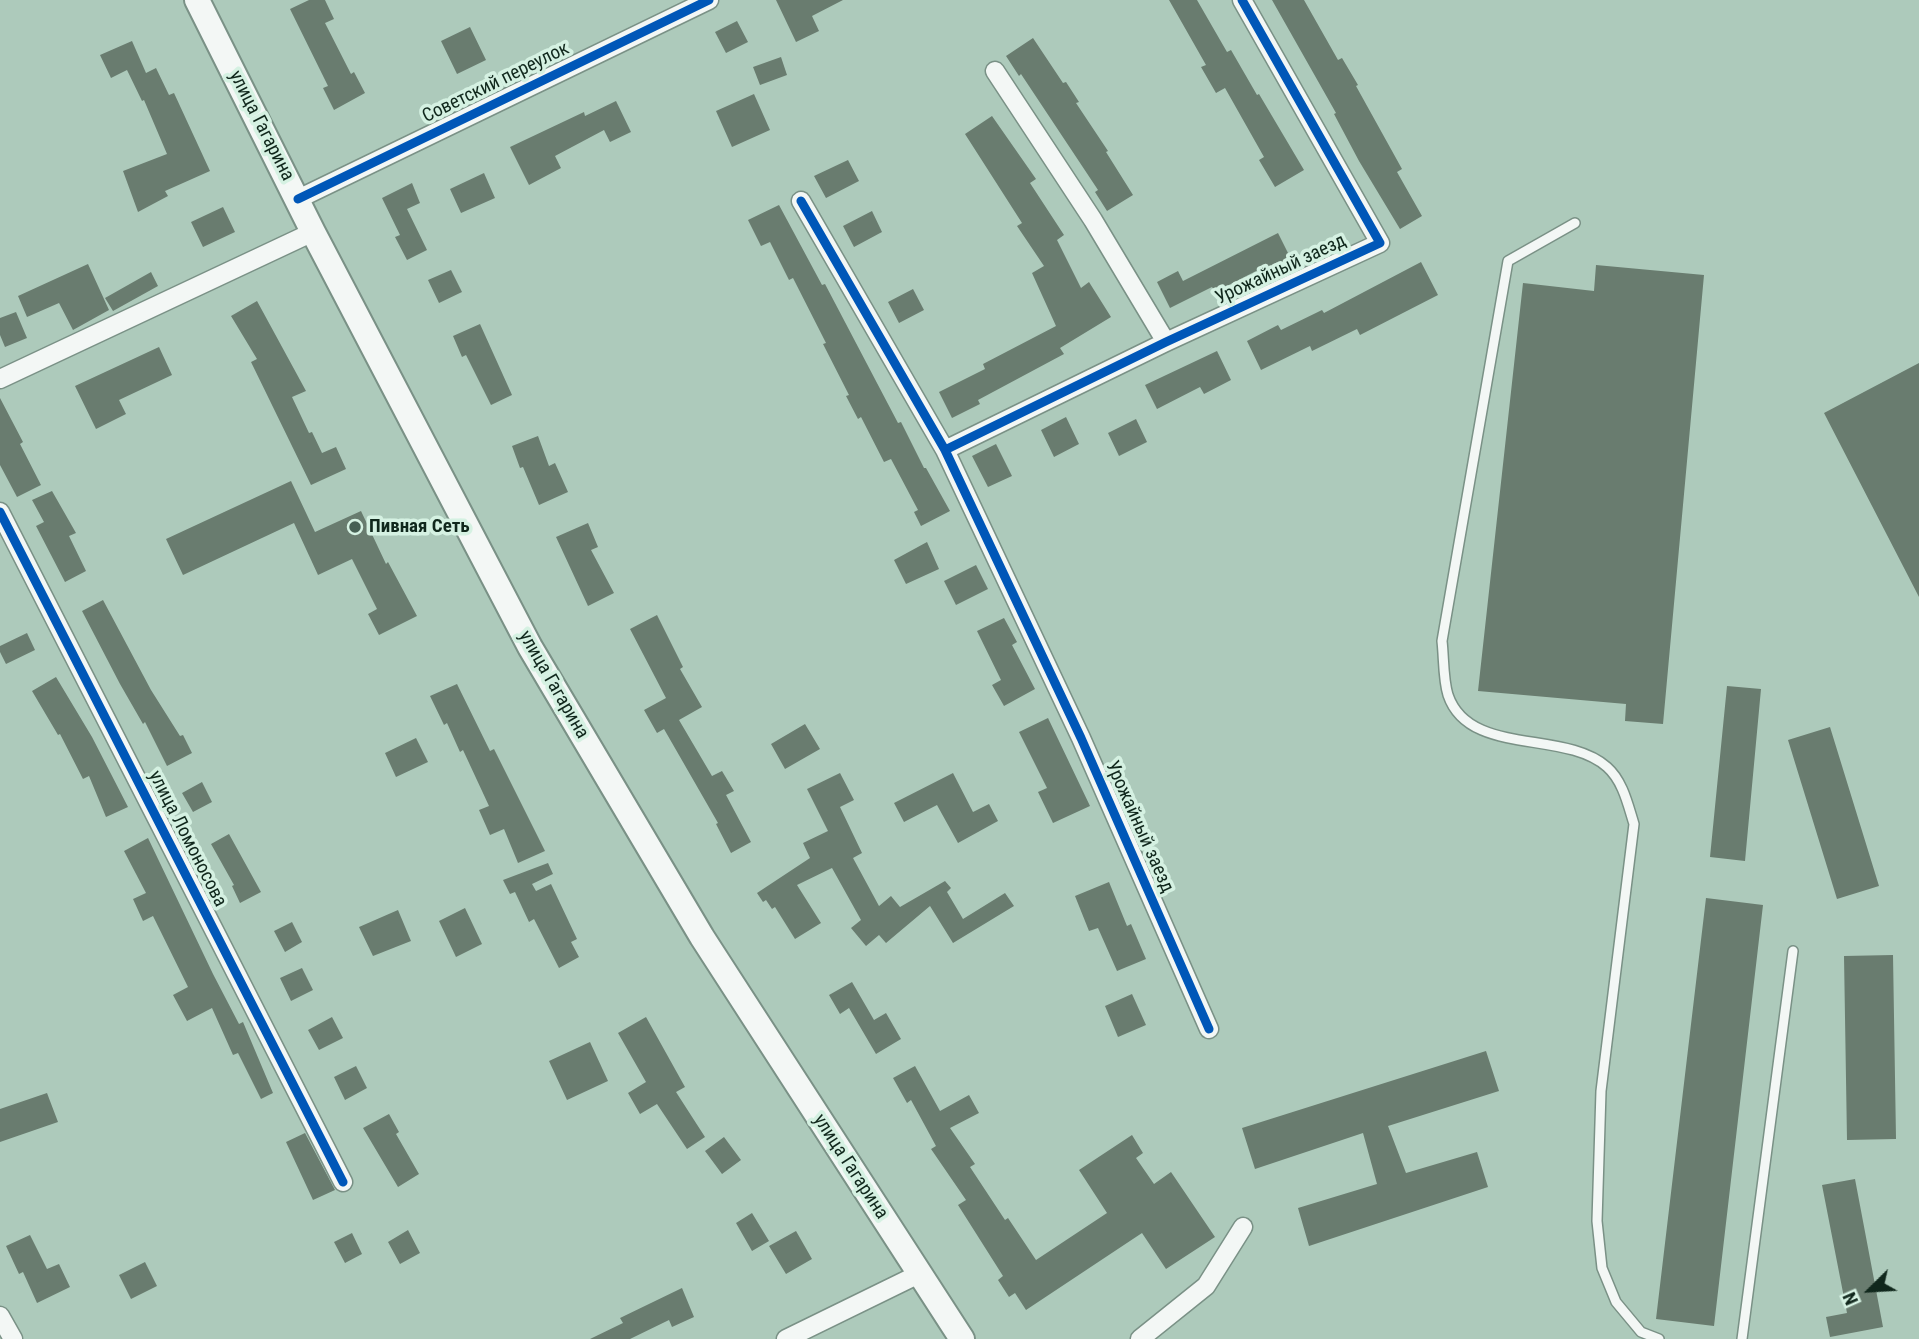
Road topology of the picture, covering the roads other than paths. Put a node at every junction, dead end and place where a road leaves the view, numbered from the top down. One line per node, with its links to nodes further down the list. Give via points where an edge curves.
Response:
1 (197, 0): 5 (main road, улица Гагарина)
2 (709, 0): 5 (street, Советский переулок)
3 (1242, 0): 9 (street, Урожайный заезд, via 1380,243)
4 (995, 71): 9 (street)
5 (298, 199): 8 (main road, улица Гагарина)
6 (801, 201): 11 (street, Урожайный заезд)
7 (1575, 223): 23 (lane, via 1508,261 1442,641 1448,695 1461,717 1481,731 1581,751 1607,767 1624,792 1634,824 1601,1091 1597,1221 1602,1268 1616,1302 1642,1332)
8 (313, 232): 10 (street); 17 (main road, улица Гагарина, via 530,647 702,937)
9 (1166, 342): 11 (street, Урожайный заезд)
10 (0, 379)
11 (945, 450): 14 (street, Урожайный заезд, via 1081,738)
12 (0, 512): 15 (street, улица Ломоносова)
13 (1793, 951): 24 (lane)
14 (1209, 1029)
15 (343, 1182)
16 (1243, 1227): 22 (street, via 1206,1286)
17 (919, 1274): 20 (street); 21 (main road, улица Гагарина)
18 (0, 1316): 19 (street)
19 (13, 1339)
20 (786, 1339)
21 (962, 1339)
22 (1140, 1339)
23 (1659, 1339)
24 (1742, 1339)

